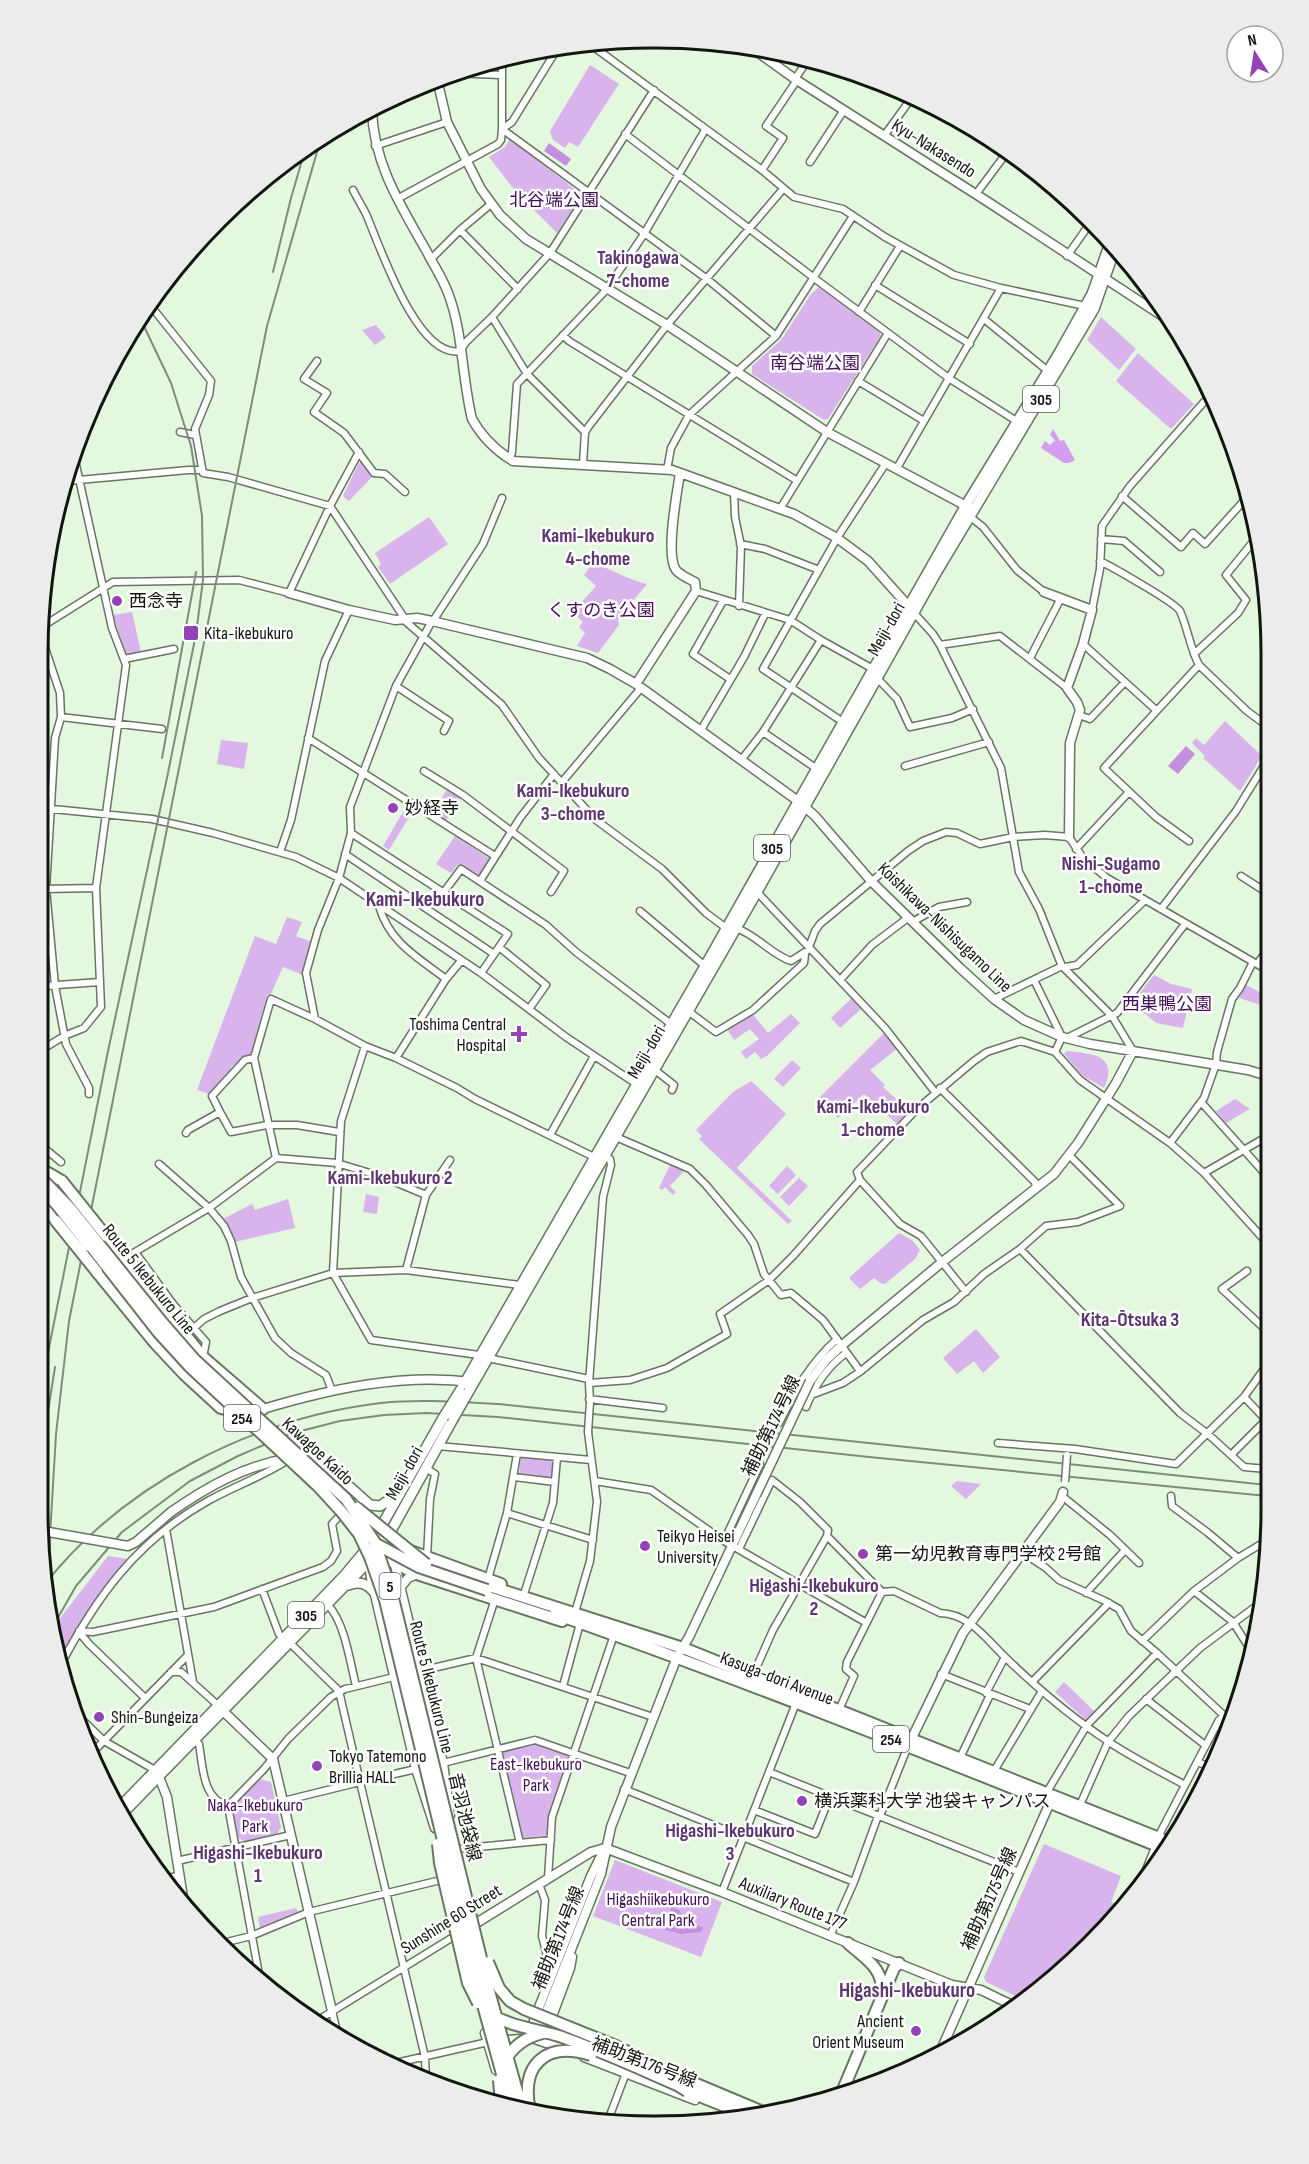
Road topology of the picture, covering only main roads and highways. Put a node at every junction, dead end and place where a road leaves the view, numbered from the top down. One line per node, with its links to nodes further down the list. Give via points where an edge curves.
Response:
1 (1108, 253): 3 (main road, Meiji-dori / 305)
2 (1111, 256): 3 (main road, Meiji-dori / 305)
3 (1101, 278): 4 (main road, Meiji-dori / 305); 4 (main road, Meiji-dori / 305, via 1094,309)
4 (969, 511): 5 (main road, Meiji-dori / 305)
5 (875, 674): 6 (main road, Meiji-dori / 305); 6 (main road, Meiji-dori / 305, via 843,722)
6 (802, 804): 7 (main road, Meiji-dori / 305); 7 (main road, Meiji-dori / 305, via 757,892)
7 (731, 928): 8 (main road, Meiji-dori / 305, via 671,1024); 8 (main road, Meiji-dori / 305, via 688,1011)
8 (641, 1086): 9 (main road, Meiji-dori / 305); 9 (main road, Meiji-dori / 305, via 616,1137)
9 (600, 1157): 19 (main road, Meiji-dori / 305); 19 (main road, Meiji-dori / 305, via 520,1285)
10 (48, 1174): 17 (highway, bridge, via 62,1181)
11 (48, 1181): 15 (highway, Kawagoe Kaido / 254)
12 (48, 1185): 40 (highway, Route 5 Ikebukuro Line / 5, bridge, via 188,1352 333,1486 368,1530 392,1590)
13 (48, 1194): 15 (highway, Kawagoe Kaido / 254)
14 (48, 1196): 37 (highway, Route 5 Ikebukuro Line / 5, bridge, via 189,1366 318,1486 359,1534 386,1600)
15 (59, 1201): 17 (highway, Kawagoe Kaido / 254, bridge)
16 (48, 1209): 17 (highway, bridge, via 170,1360 216,1404 233,1411 263,1409 203,1357)
17 (102, 1247): 18 (highway, Kawagoe Kaido / 254)
18 (133, 1294): 23 (highway, Kawagoe Kaido / 254, bridge); 25 (highway, Kawagoe Kaido / 254, bridge, via 184,1362 317,1485)
19 (483, 1357): 20 (main road, Meiji-dori / 305)
20 (464, 1391): 22 (main road, Meiji-dori / 305, bridge); 24 (main road, Meiji-dori / 305, bridge, via 426,1468)
21 (296, 1458): 22 (main road, via 313,1457 321,1461 370,1505 380,1506); 23 (highway, via 311,1477); 24 (highway, via 336,1488)
22 (402, 1489): 24 (main road, Meiji-dori / 305)
23 (346, 1507): 24 (highway, Kawagoe Kaido / 254, bridge); 25 (highway, via 359,1533)
24 (384, 1534): 25 (main road, Meiji-dori / 305); 27 (highway, via 397,1546); 27 (highway, Kasuga-dori Avenue / 254, bridge, via 430,1566)
25 (373, 1549): 26 (main road, Meiji-dori / 305, via 368,1563); 27 (highway, Kasuga-dori Avenue / 254, bridge, via 419,1567); 29 (highway, via 417,1574 579,1627); 30 (main road, Meiji-dori / 305)
26 (348, 1585): 28 (main road, via 364,1584); 30 (main road, Meiji-dori / 305)
27 (488, 1585): 29 (highway, Kasuga-dori Avenue / 254); 29 (highway, via 576,1608)
28 (374, 1592)
29 (616, 1630): 31 (highway, Kasuga-dori Avenue / 254)
30 (287, 1641): 32 (main road, Meiji-dori / 305)
31 (680, 1652): 33 (highway, Kasuga-dori Avenue / 254, via 796,1703); 33 (highway, Kasuga-dori Avenue / 254, via 753,1675)
32 (221, 1708): 34 (main road, Meiji-dori / 305); 34 (main road, Meiji-dori / 305, via 192,1743)
33 (910, 1742): 35 (highway, Kasuga-dori Avenue / 254); 35 (highway, Kasuga-dori Avenue / 254, via 960,1758)
34 (157, 1773): 36 (main road, Meiji-dori / 305); 38 (main road, Meiji-dori / 305)
35 (1050, 1796): 39 (highway, Kasuga-dori Avenue / 254); 39 (highway, Kasuga-dori Avenue / 254, via 1080,1805)
36 (124, 1803)
37 (435, 1807): 46 (highway, bridge, via 440,1863 468,1983 478,2003 504,2022 556,2035); 48 (highway, Route 5 Ikebukuro Line / 5, bridge)
38 (127, 1809)
39 (1160, 1844)
40 (461, 1874): 43 (highway, bridge, via 475,1906 492,1975 510,2001); 49 (highway, Route 5 Ikebukuro Line / 5, bridge, via 499,2029)
41 (848, 1943): 42 (highway, via 876,1967 882,1980)
42 (882, 1996): 44 (highway, via 899,1963); 45 (highway)
43 (663, 2070): 47 (highway, bridge, via 559,2033 542,2033 524,2040 509,2054 499,2082); 51 (highway)
44 (852, 2083)
45 (845, 2085)
46 (687, 2091): 50 (highway, bridge, via 571,2050 543,2057 532,2069); 52 (highway)
47 (500, 2096)
48 (508, 2097)
49 (523, 2101)
50 (526, 2102)
51 (753, 2108)
52 (736, 2111)

